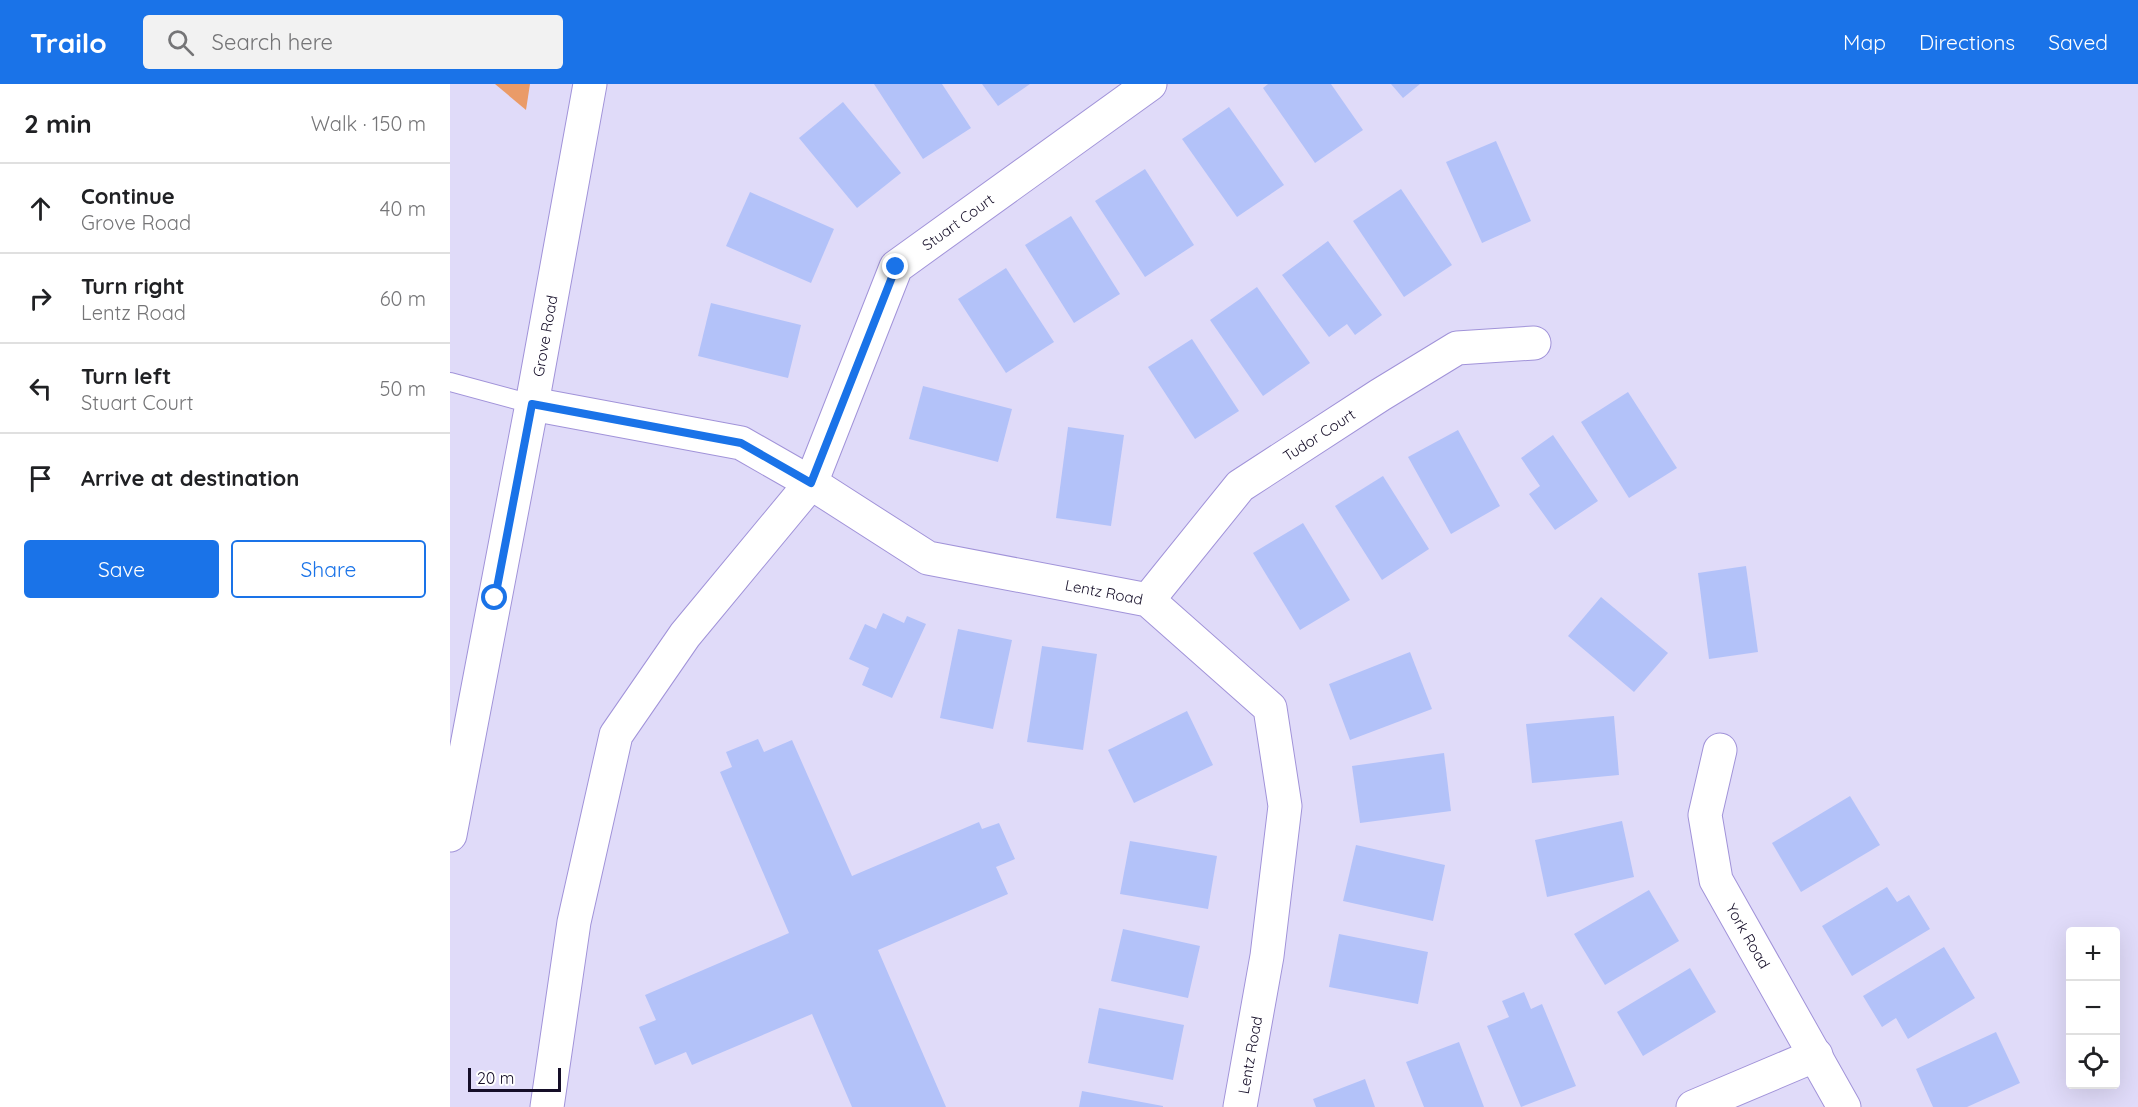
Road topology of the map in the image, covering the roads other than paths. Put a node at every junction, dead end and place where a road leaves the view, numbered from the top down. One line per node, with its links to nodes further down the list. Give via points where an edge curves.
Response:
1 (590, 84): 5 (street, Grove Road)
2 (1150, 84): 6 (street, Stuart Court, via 896,267)
3 (1534, 343): 7 (street, Tudor Court, via 1457,348 1240,486)
4 (450, 382): 5 (lane)
5 (532, 404): 6 (street, Lentz Road, via 741,443); 9 (street, Grove Road)
6 (811, 483): 7 (street, Lentz Road, via 928,558); 11 (street, Stuart Court, via 685,635 616,735 574,922)
7 (1148, 600): 12 (street, Lentz Road, via 1270,708 1285,806 1267,956)
8 (1720, 750): 10 (street, York Road, via 1705,815 1716,880)
9 (450, 835)
10 (1816, 1055): 13 (street); 14 (street, York Road)
11 (547, 1107)
12 (1240, 1107)
13 (1693, 1107)
14 (1844, 1107)

